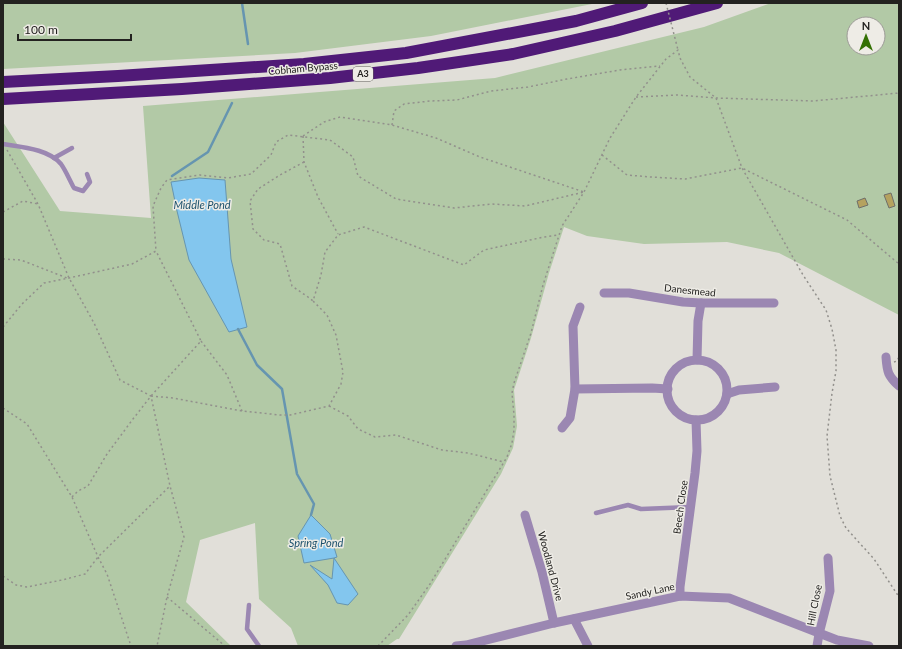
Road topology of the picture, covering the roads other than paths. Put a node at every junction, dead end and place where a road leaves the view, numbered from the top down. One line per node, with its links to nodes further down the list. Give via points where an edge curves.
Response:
1 (642, 3): 3 (highway, Cobham Bypass / A3, via 576,21 406,53 304,64)
2 (717, 3): 4 (highway, Cobham Bypass / A3, via 615,31 513,54 418,68 307,80)
3 (3, 82)
4 (3, 99)
5 (3, 144): 7 (lane, via 27,148)
6 (72, 148): 7 (lane)
7 (54, 158): 8 (lane, via 61,164 74,188 82,191 90,182)
8 (87, 174)
9 (604, 293): 10 (street, Danesmead, via 629,293)
10 (701, 303): 11 (street, Danesmead); 14 (street)
11 (774, 304)
12 (580, 307): 17 (street, via 573,326)
13 (886, 357): 15 (street, via 883,368)
14 (697, 360): 18 (street, via 686,362 674,370 668,382); 19 (street, via 717,367 725,380)
15 (899, 386)
16 (775, 388): 19 (street, via 739,390)
17 (575, 389): 18 (street); 21 (street, via 570,418)
18 (668, 389): 20 (street, via 668,397 679,414)
19 (727, 394): 20 (street, via 720,409 708,418)
20 (696, 420): 22 (street, Beech Close, via 697,451)
21 (562, 428)
22 (691, 507): 23 (lane, via 641,509 628,505); 26 (street, Beech Close)
23 (596, 513)
24 (525, 514): 29 (street, Woodland Drive)
25 (828, 558): 30 (street, Hill Close, via 830,591)
26 (680, 596): 28 (street, Sandy Lane); 30 (street, Sandy Lane, via 729,598)
27 (249, 605): 31 (lane, via 247,629)
28 (574, 619): 29 (street, Sandy Lane); 33 (street)
29 (554, 623): 32 (street, Sandy Lane)
30 (819, 634): 34 (street, Hill Close); 35 (street, Sandy Lane)
31 (259, 646)
32 (456, 646)
33 (588, 646)
34 (817, 646)
35 (868, 646)

